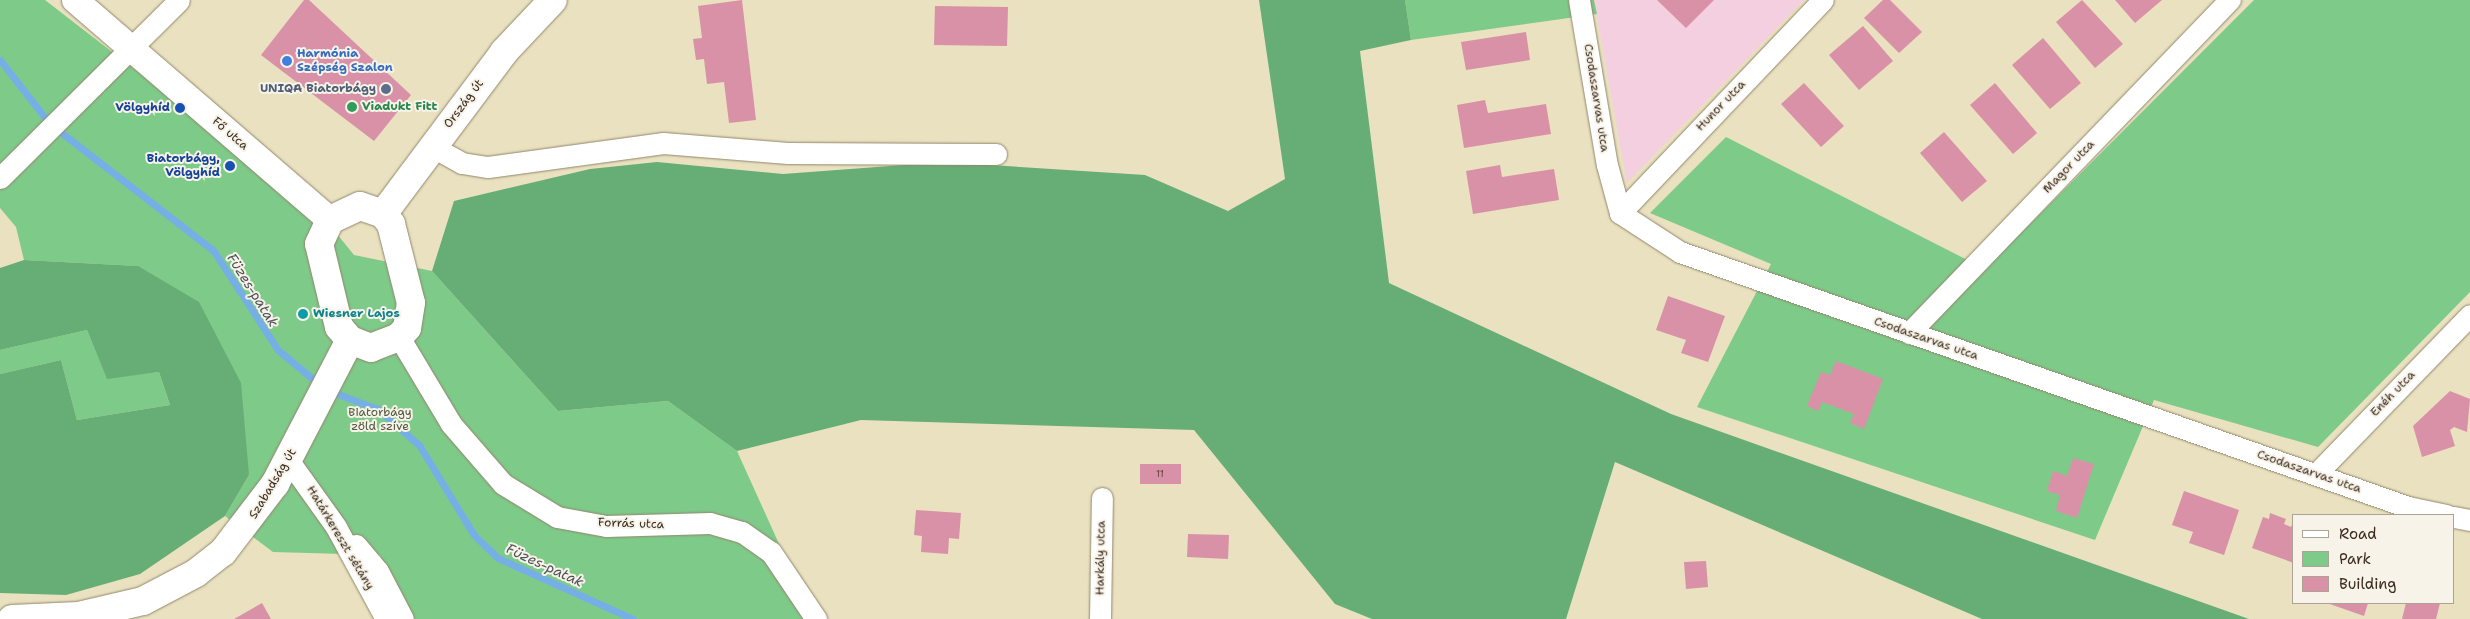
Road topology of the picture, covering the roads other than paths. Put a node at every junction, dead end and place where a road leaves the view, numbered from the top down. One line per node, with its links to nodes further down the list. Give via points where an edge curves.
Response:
1 (75, 0): 7 (street, Fő utca)
2 (179, 0): 7 (street)
3 (553, 0): 8 (main road, Ország út, via 504,52)
4 (1579, 0): 11 (street, Csodaszarvas utca, via 1607,165)
5 (1823, 0): 11 (street, Hunor utca)
6 (2230, 0): 15 (street, Magor utca)
7 (131, 49): 10 (street); 13 (street, Fő utca)
8 (433, 147): 9 (street, via 462,164 488,167 663,143 788,153); 12 (main road, Ország út)
9 (996, 154)
10 (0, 178)
11 (1620, 213): 15 (street, Csodaszarvas utca, via 1680,252)
12 (383, 214): 13 (main road, via 360,206); 16 (main road, via 395,232 411,303 407,328)
13 (330, 220): 17 (main road, via 322,233 320,254 336,321)
14 (2470, 315): 19 (street, Enéh utca)
15 (1909, 333): 19 (street, Csodaszarvas utca)
16 (399, 337): 17 (main road, via 372,348); 28 (street, Forrás utca, via 451,424 503,484 557,517 606,526 710,523 742,532 771,552)
17 (350, 340): 18 (main road, Szabadság út)
18 (289, 461): 24 (street, Határkereszt sétány); 25 (main road, Szabadság út, via 248,525 196,573 143,601 79,616)
19 (2316, 474): 21 (street, Csodaszarvas utca, via 2408,507)
20 (1102, 498): 29 (street, Harkály utca)
21 (2441, 514)
22 (2455, 517): 23 (street)
23 (2470, 520)
24 (339, 533): 26 (street, Határkereszt sétány); 27 (street, via 361,549 378,571)
25 (12, 619)
26 (386, 619)
27 (403, 619)
28 (816, 619)
29 (1100, 619)

